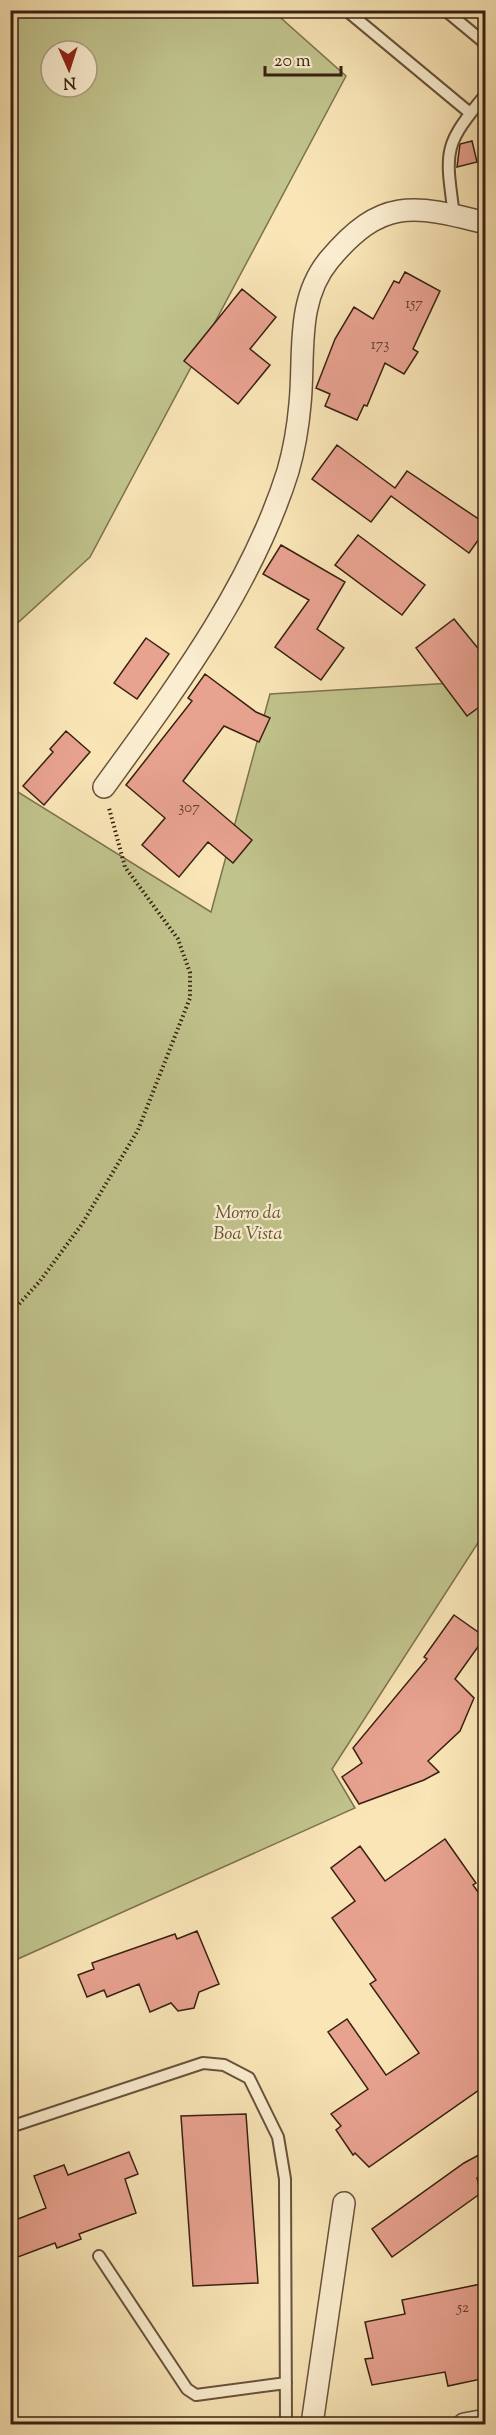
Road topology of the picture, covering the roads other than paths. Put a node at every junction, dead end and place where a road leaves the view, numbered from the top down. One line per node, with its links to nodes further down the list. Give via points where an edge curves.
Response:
1 (346, 10): 5 (lane)
2 (445, 10): 3 (lane)
3 (486, 44)
4 (486, 94): 5 (lane)
5 (470, 113): 6 (lane, via 452,137 448,153)
6 (454, 214): 7 (street); 8 (street, via 426,209 378,216 354,232 326,263 308,298 295,441 274,508 197,658)
7 (486, 223)
8 (104, 787)
9 (10, 2127): 12 (lane, via 203,2063 224,2065 249,2078 278,2137 285,2179)
10 (345, 2203): 15 (street)
11 (99, 2256): 12 (lane, via 188,2389 196,2395)
12 (286, 2383): 14 (lane)
13 (486, 2420): 16 (street)
14 (286, 2424)
15 (312, 2424)
16 (464, 2424)

